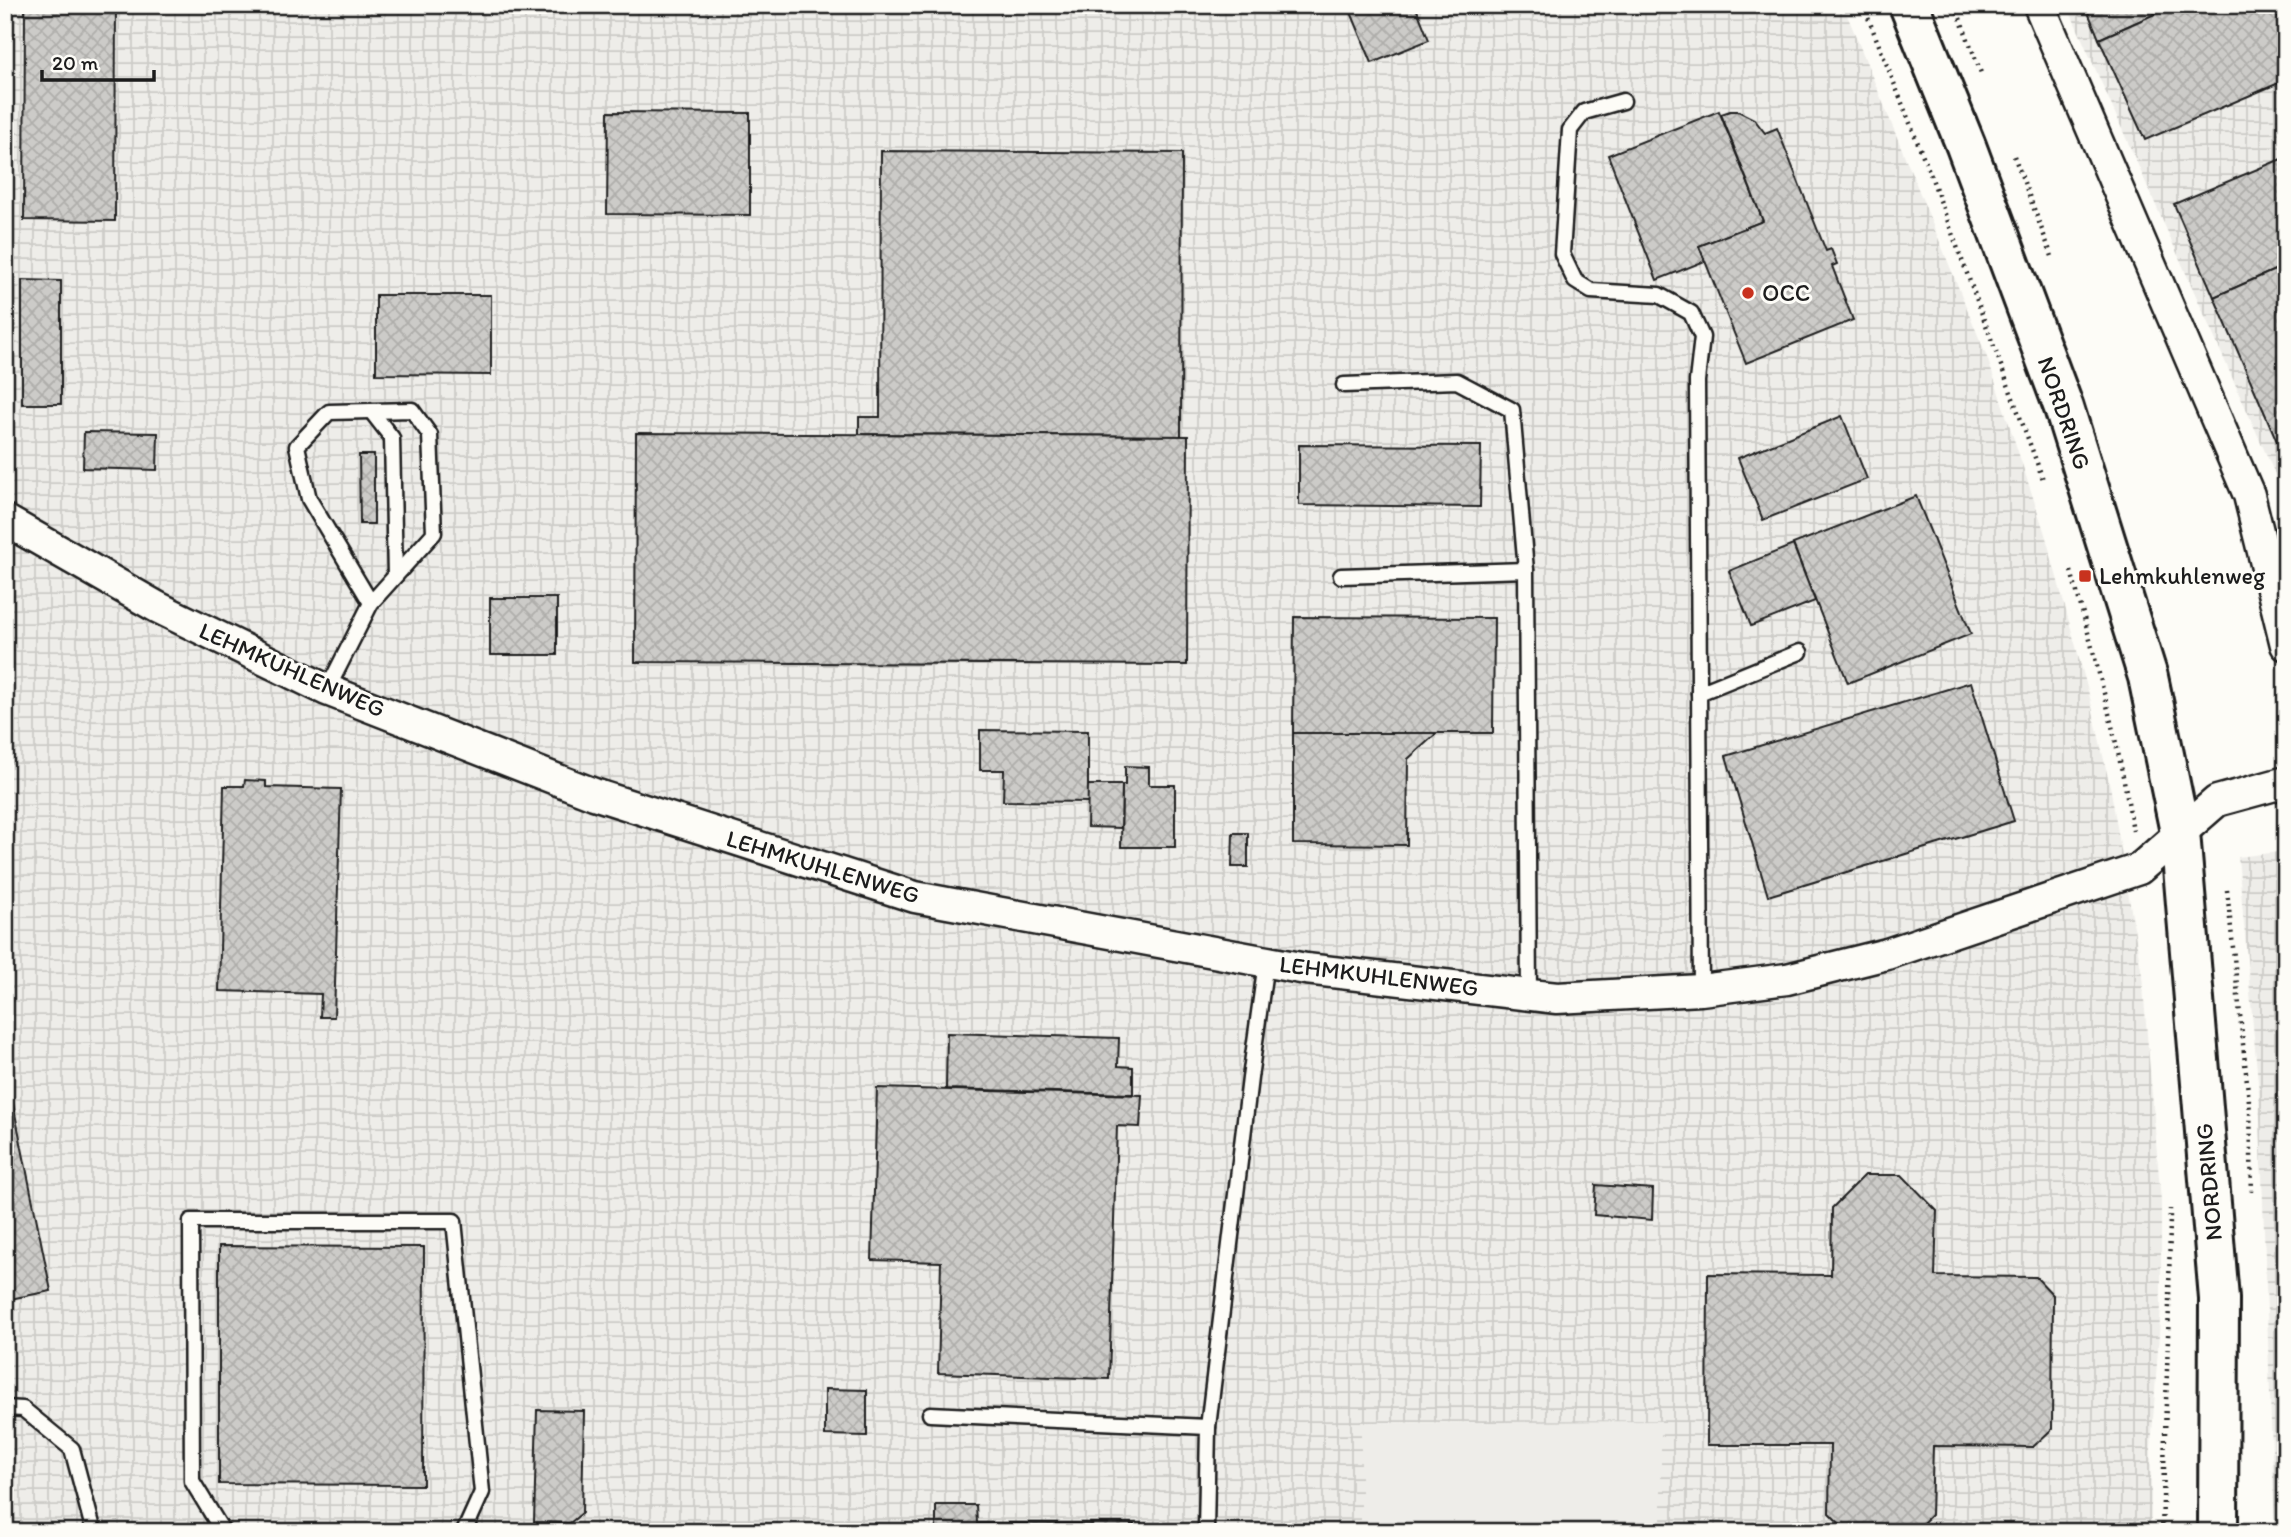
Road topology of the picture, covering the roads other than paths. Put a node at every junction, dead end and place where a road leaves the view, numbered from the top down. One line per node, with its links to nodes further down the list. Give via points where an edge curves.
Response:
1 (1909, 5): 16 (main road, NORDRING, via 2064,408 2148,677)
2 (2039, 5): 11 (street, via 2249,495)
3 (1623, 102): 14 (lane, via 1584,112 1570,130 1562,254 1576,281 1591,291 1659,295 1692,313 1702,337 1697,381)
4 (1344, 385): 7 (lane, via 1457,381 1512,410)
5 (371, 411): 8 (lane, via 392,438); 8 (lane, via 412,410 430,435 434,533); 10 (lane, via 329,412 298,446 309,499)
6 (5, 520): 13 (street, LEHMKUHLENWEG, via 158,607)
7 (1526, 570): 9 (lane); 19 (lane)
8 (395, 576): 10 (lane)
9 (1341, 576)
10 (371, 603): 13 (lane)
11 (2286, 645)
12 (1800, 652): 14 (lane)
13 (327, 690): 17 (street, LEHMKUHLENWEG, via 594,794 915,897)
14 (1699, 693): 18 (lane)
15 (2286, 782): 16 (street, via 2217,802)
16 (2180, 832): 18 (street, LEHMKUHLENWEG, via 2138,869 1887,954 1787,979); 27 (main road, NORDRING, via 2219,1299)
17 (1266, 962): 19 (street, LEHMKUHLENWEG); 22 (lane)
18 (1702, 990): 19 (street, LEHMKUHLENWEG, via 1557,998)
19 (1529, 995)
20 (5, 1408): 23 (lane, via 23,1409 72,1449)
21 (930, 1414): 22 (lane)
22 (1208, 1427): 26 (lane)
23 (94, 1532)
24 (223, 1532): 25 (lane, via 192,1481 191,1221 454,1221 482,1492)
25 (464, 1532)
26 (1206, 1532)
27 (2218, 1532)

